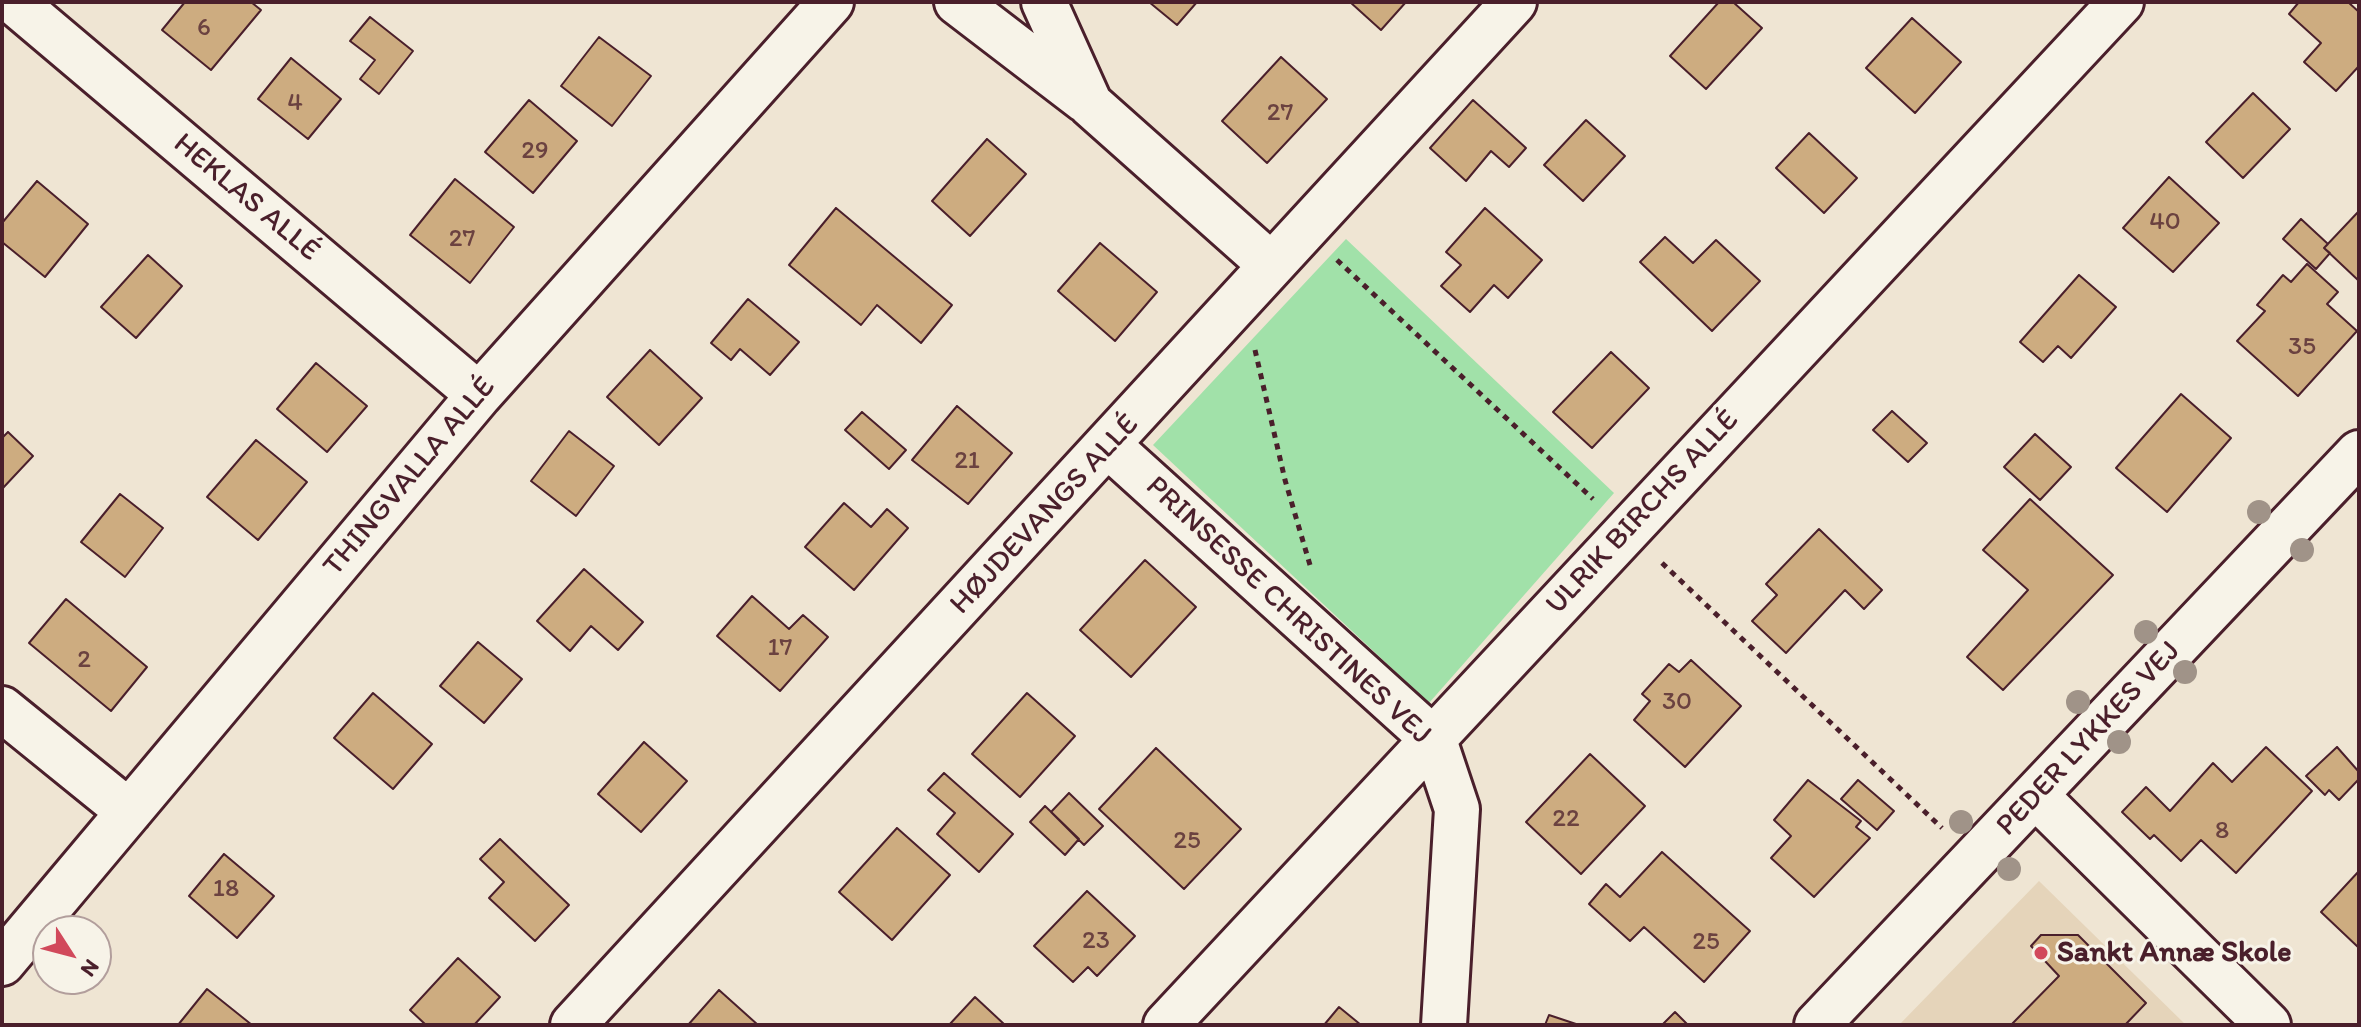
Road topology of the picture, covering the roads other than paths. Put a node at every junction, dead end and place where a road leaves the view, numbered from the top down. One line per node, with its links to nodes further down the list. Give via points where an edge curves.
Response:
1 (14, 2): 9 (street, HEKLAS ALLÉ)
2 (831, 2): 9 (street, THINGVALLA ALLÉ)
3 (957, 2): 7 (street)
4 (1044, 2): 7 (street)
5 (1514, 2): 8 (street, HØJDEVANGS ALLÉ)
6 (2121, 2): 13 (street, ULRIK BIRCHS ALLÉ)
7 (1090, 104): 8 (street)
8 (1271, 265): 10 (street, HØJDEVANGS ALLÉ)
9 (479, 395): 15 (street, THINGVALLA ALLÉ)
10 (1109, 446): 13 (street, PRINSESSE CHRISTINES VEJ); 17 (street, HØJDEVANGS ALLÉ)
11 (2359, 453): 14 (street, PEDER LYKKES VEJ)
12 (2, 709): 15 (street)
13 (1434, 740): 18 (street, ULRIK BIRCHS ALLÉ); 19 (street, PRINSESSE CHRISTINES VEJ, via 1457,809)
14 (2035, 795): 20 (street, PEDER LYKKES VEJ); 21 (street)
15 (129, 812): 16 (street, THINGVALLA ALLÉ)
16 (2, 963)
17 (573, 1025)
18 (1166, 1025)
19 (1444, 1025)
20 (1817, 1025)
21 (2268, 1025)

